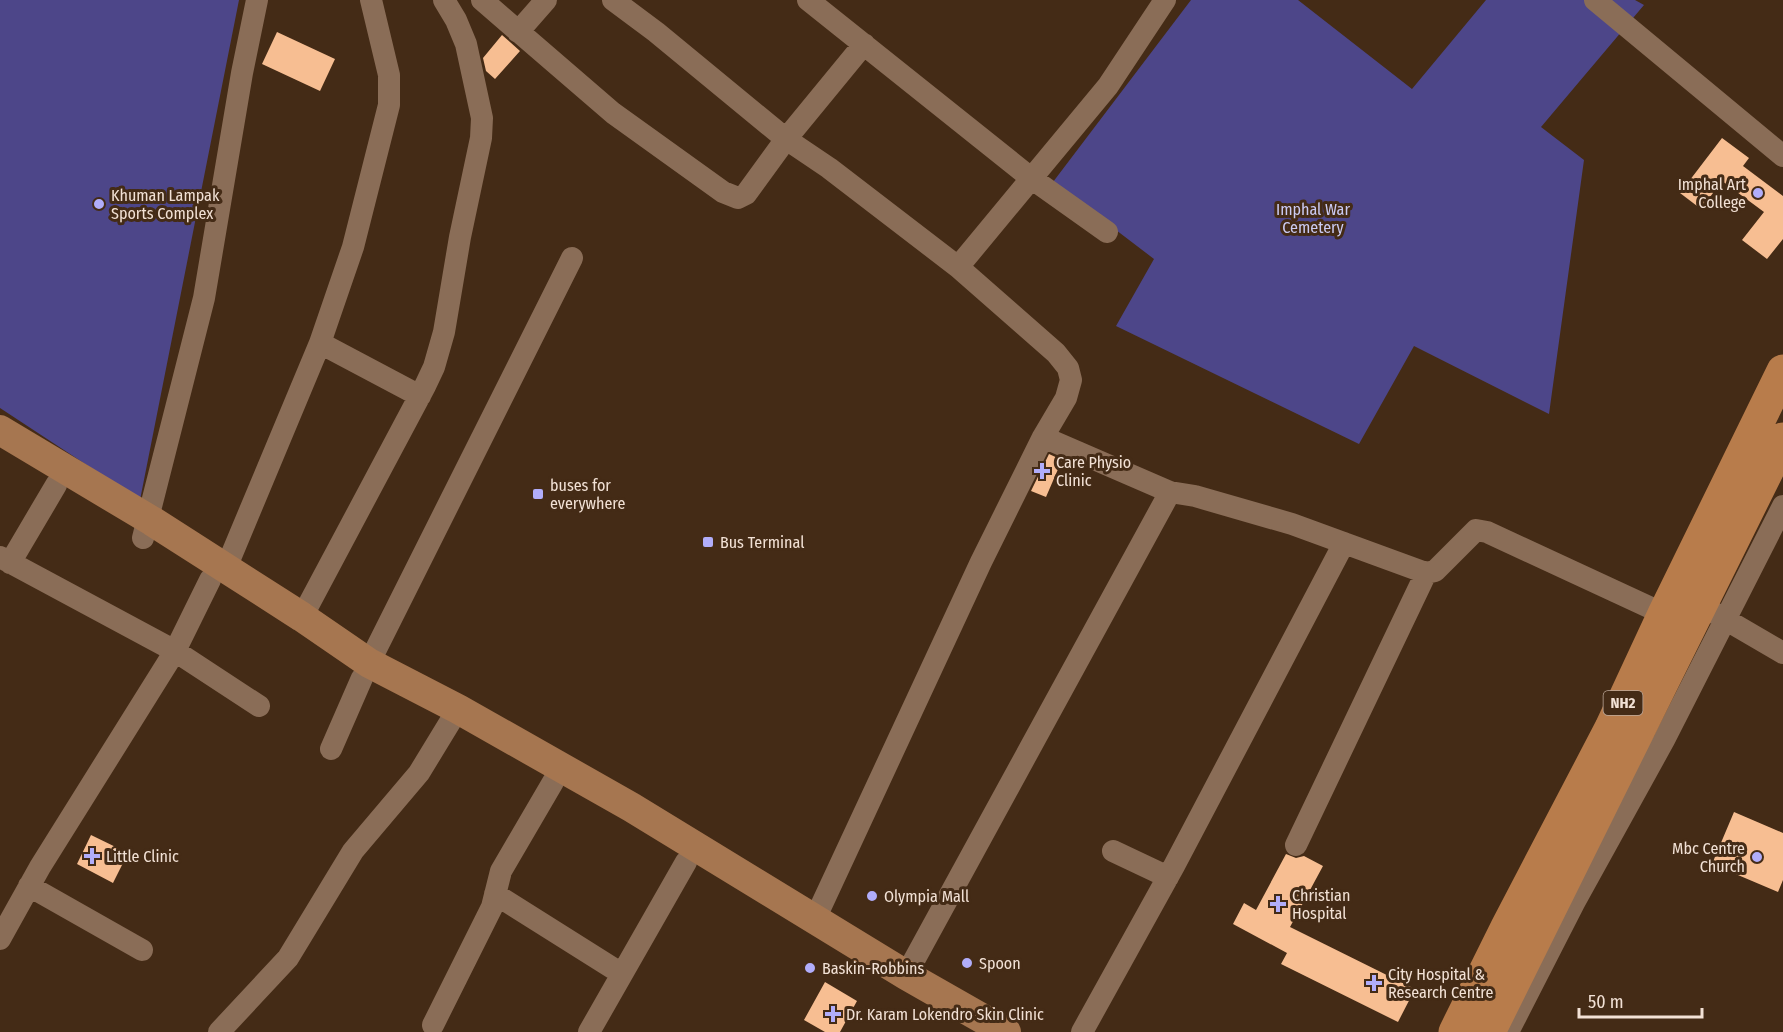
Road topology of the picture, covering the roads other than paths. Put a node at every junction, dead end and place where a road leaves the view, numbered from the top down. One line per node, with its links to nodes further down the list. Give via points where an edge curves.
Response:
1 (257, 0): 28 (street, via 204,298)
2 (371, 0): 18 (street, via 389,75 389,105 353,247)
3 (444, 0): 20 (street, via 466,44 482,118 481,138 444,332)
4 (482, 0): 10 (street)
5 (546, 0): 10 (street)
6 (613, 0): 12 (street)
7 (808, 0): 11 (street)
8 (1165, 0): 14 (street, via 1108,86)
9 (1595, 0): 13 (street)
10 (518, 32): 12 (street, via 613,113 730,196 746,194)
11 (864, 44): 12 (street); 14 (street)
12 (786, 139): 17 (street)
13 (1783, 156)
14 (1032, 178): 15 (street); 17 (street)
15 (1107, 232)
16 (572, 258): 38 (street)
17 (958, 267): 22 (street, via 1068,368 1071,380 1066,398)
18 (320, 343): 20 (street); 32 (street)
19 (1783, 371): 34 (highway, NH2)
20 (420, 396): 35 (street)
21 (0, 430): 28 (main road)
22 (1042, 437): 25 (street); 50 (street)
23 (1783, 439): 33 (highway, NH2)
24 (0, 451): 26 (main road)
25 (1170, 492): 29 (street, via 1292,524); 54 (street)
26 (49, 498): 28 (main road); 30 (street)
27 (1783, 506): 33 (street)
28 (146, 529): 32 (main road)
29 (1344, 543): 31 (street); 46 (street)
30 (5, 560): 36 (street)
31 (1426, 573): 34 (street, via 1435,571 1476,530); 43 (street)
32 (218, 574): 35 (main road); 36 (street); 38 (main road, via 285,631)
33 (1713, 612): 37 (street); 62 (highway, NH2); 63 (street, via 1664,740)
34 (1664, 614): 61 (highway, NH2, via 1611,728)
35 (302, 617): 38 (main road)
36 (175, 651): 39 (street); 48 (street)
37 (1783, 653)
38 (365, 671): 40 (main road); 41 (street)
39 (259, 706)
40 (453, 716): 42 (main road); 47 (main road, via 631,807); 56 (street, via 419,773 353,851 288,958)
41 (331, 749)
42 (553, 782): 45 (main road); 49 (street, via 501,871)
43 (1296, 845)
44 (1113, 851): 46 (street)
45 (686, 862): 47 (main road); 53 (street)
46 (1168, 877): 60 (street)
47 (737, 882): 50 (main road); 58 (main road, via 897,992)
48 (30, 886): 51 (street); 52 (street)
49 (495, 894): 53 (street); 55 (street)
50 (815, 919): 54 (main road)
51 (0, 939)
52 (142, 950)
53 (622, 974): 57 (street)
54 (906, 975): 59 (main road)
55 (434, 1025)
56 (219, 1032)
57 (589, 1032)
58 (968, 1032)
59 (1006, 1032)
60 (1082, 1032)
61 (1455, 1032)
62 (1489, 1032)
63 (1508, 1032)

